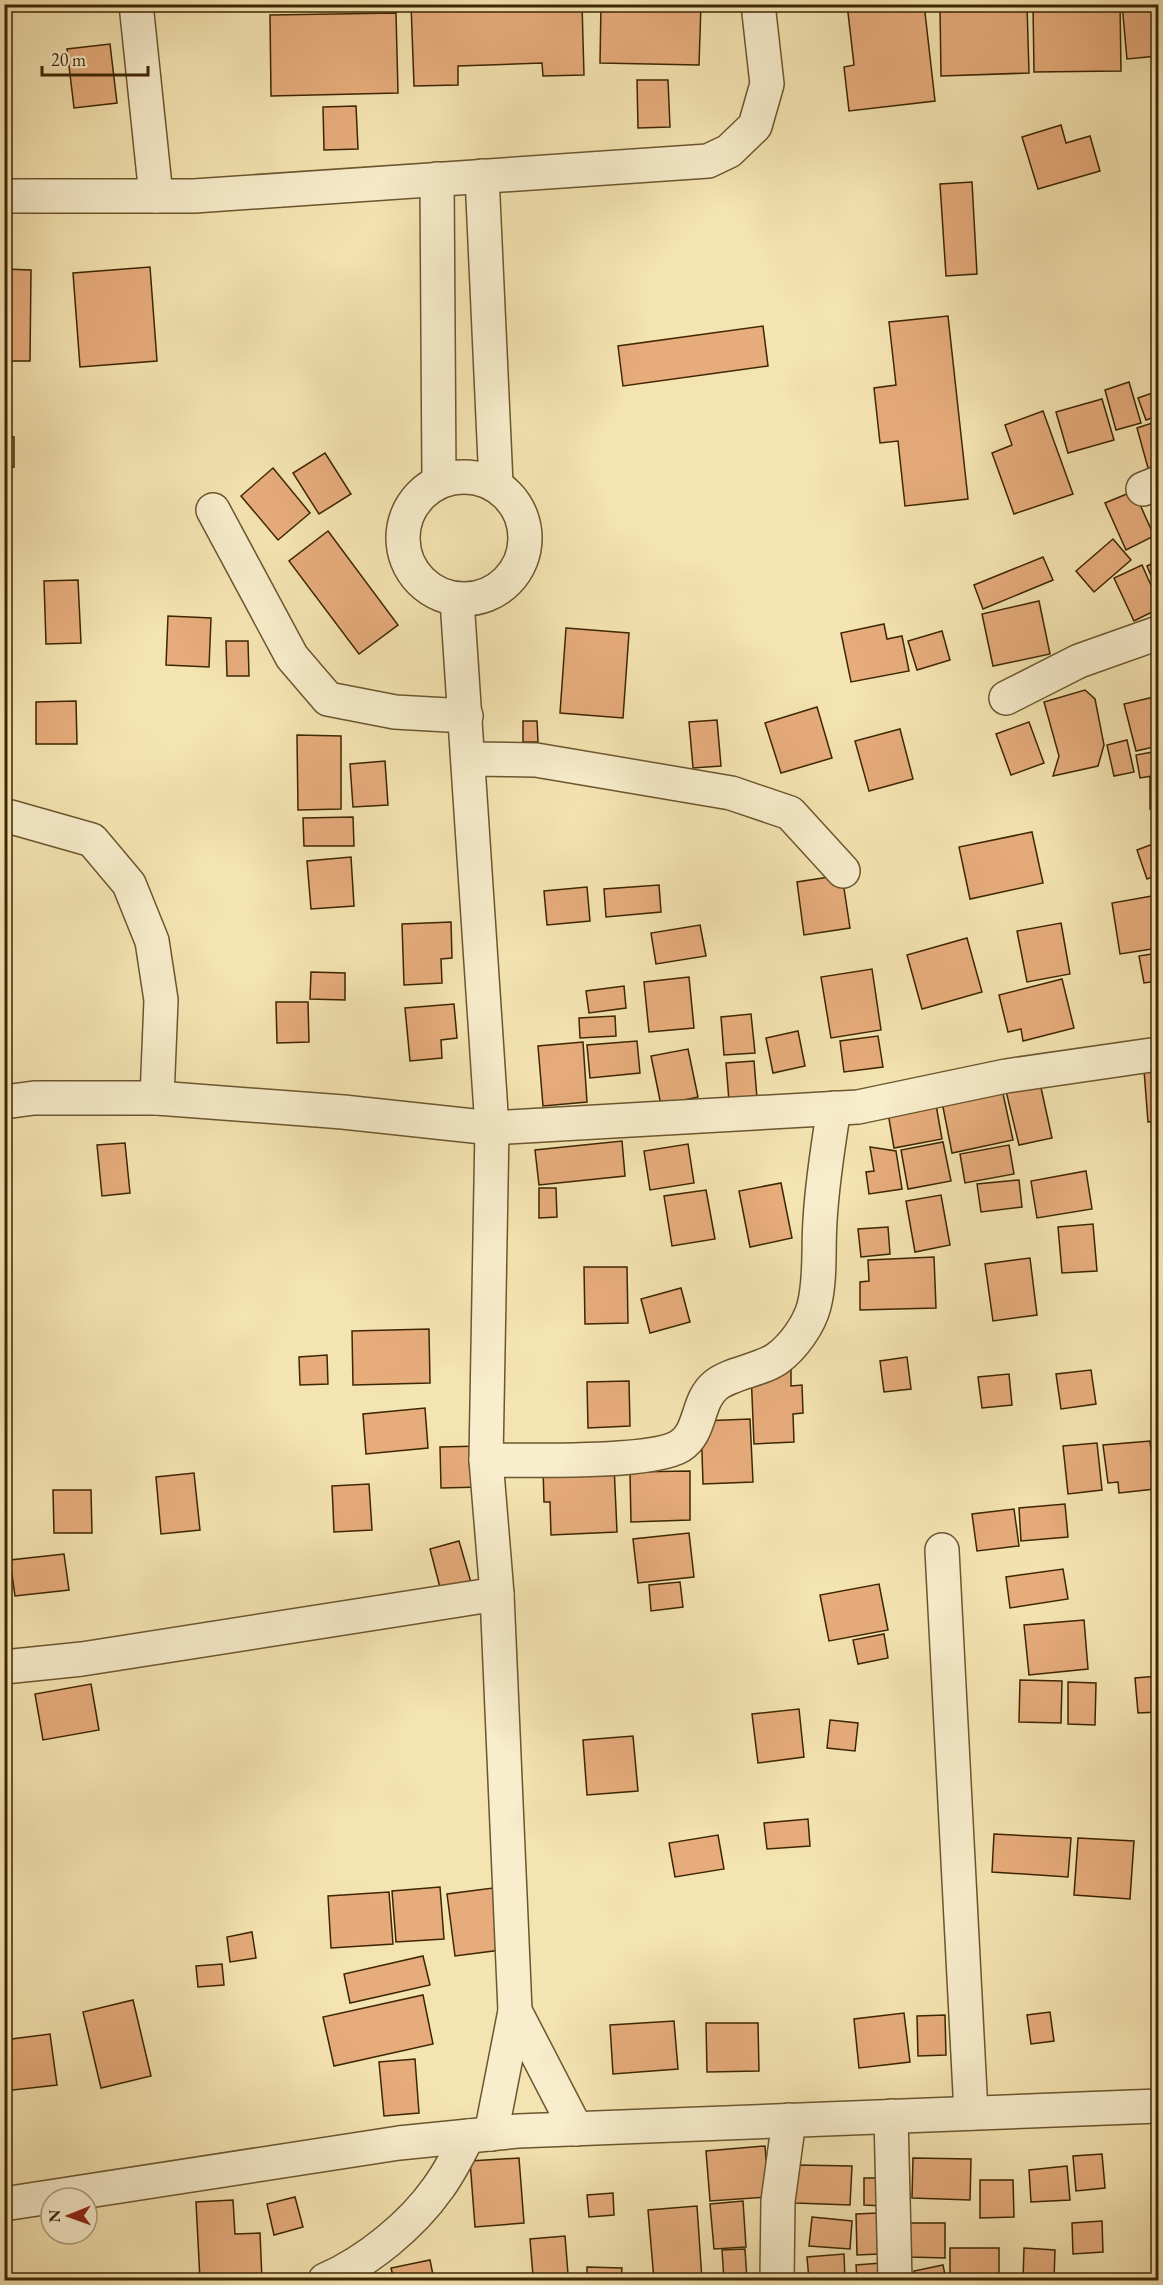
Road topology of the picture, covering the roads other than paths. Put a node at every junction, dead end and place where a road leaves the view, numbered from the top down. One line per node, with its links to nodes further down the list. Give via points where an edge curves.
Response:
1 (136, 4): 6 (street)
2 (758, 4): 3 (street, via 767,84 755,126 729,151 708,161)
3 (482, 176): 4 (street); 8 (street)
4 (437, 179): 6 (street); 7 (street)
5 (4, 196): 6 (street)
6 (156, 196)
7 (439, 480): 8 (street, via 469,475); 10 (street, via 418,496 405,520 403,547 412,573 432,591)
8 (496, 484): 10 (street, via 516,504 526,530 523,558 509,581 485,596)
9 (213, 510): 13 (street, via 292,657 328,699 395,712)
10 (458, 600): 13 (street)
11 (1158, 633): 12 (street, via 1079,661)
12 (1006, 698)
13 (466, 716): 14 (street)
14 (469, 759): 16 (street, via 536,759 731,793 790,813); 21 (street)
15 (4, 818): 18 (street, via 92,840 129,884 152,941 161,1000)
16 (843, 871)
17 (1158, 1054): 20 (street, via 1006,1076 858,1107)
18 (157, 1098): 19 (street, via 34,1098); 21 (street)
19 (4, 1102)
20 (834, 1108): 21 (street); 22 (street, via 823,1173 814,1308 801,1333 778,1359 715,1385 703,1404 695,1431 680,1446 664,1452 628,1457)
21 (492, 1128): 22 (street)
22 (486, 1460): 24 (street)
23 (942, 1550): 28 (street)
24 (497, 1594): 25 (street, via 94,1657); 26 (street)
25 (4, 1667)
26 (515, 2011): 31 (street); 32 (street)
27 (1158, 2106): 28 (street)
28 (971, 2113): 29 (street)
29 (891, 2116): 30 (street); 36 (street)
30 (789, 2120): 31 (street); 35 (street, via 778,2201)
31 (576, 2129): 32 (street)
32 (480, 2135): 33 (street, via 399,2143); 34 (street, via 408,2221 367,2257)
33 (4, 2204)
34 (326, 2280)
35 (777, 2280)
36 (895, 2280)

